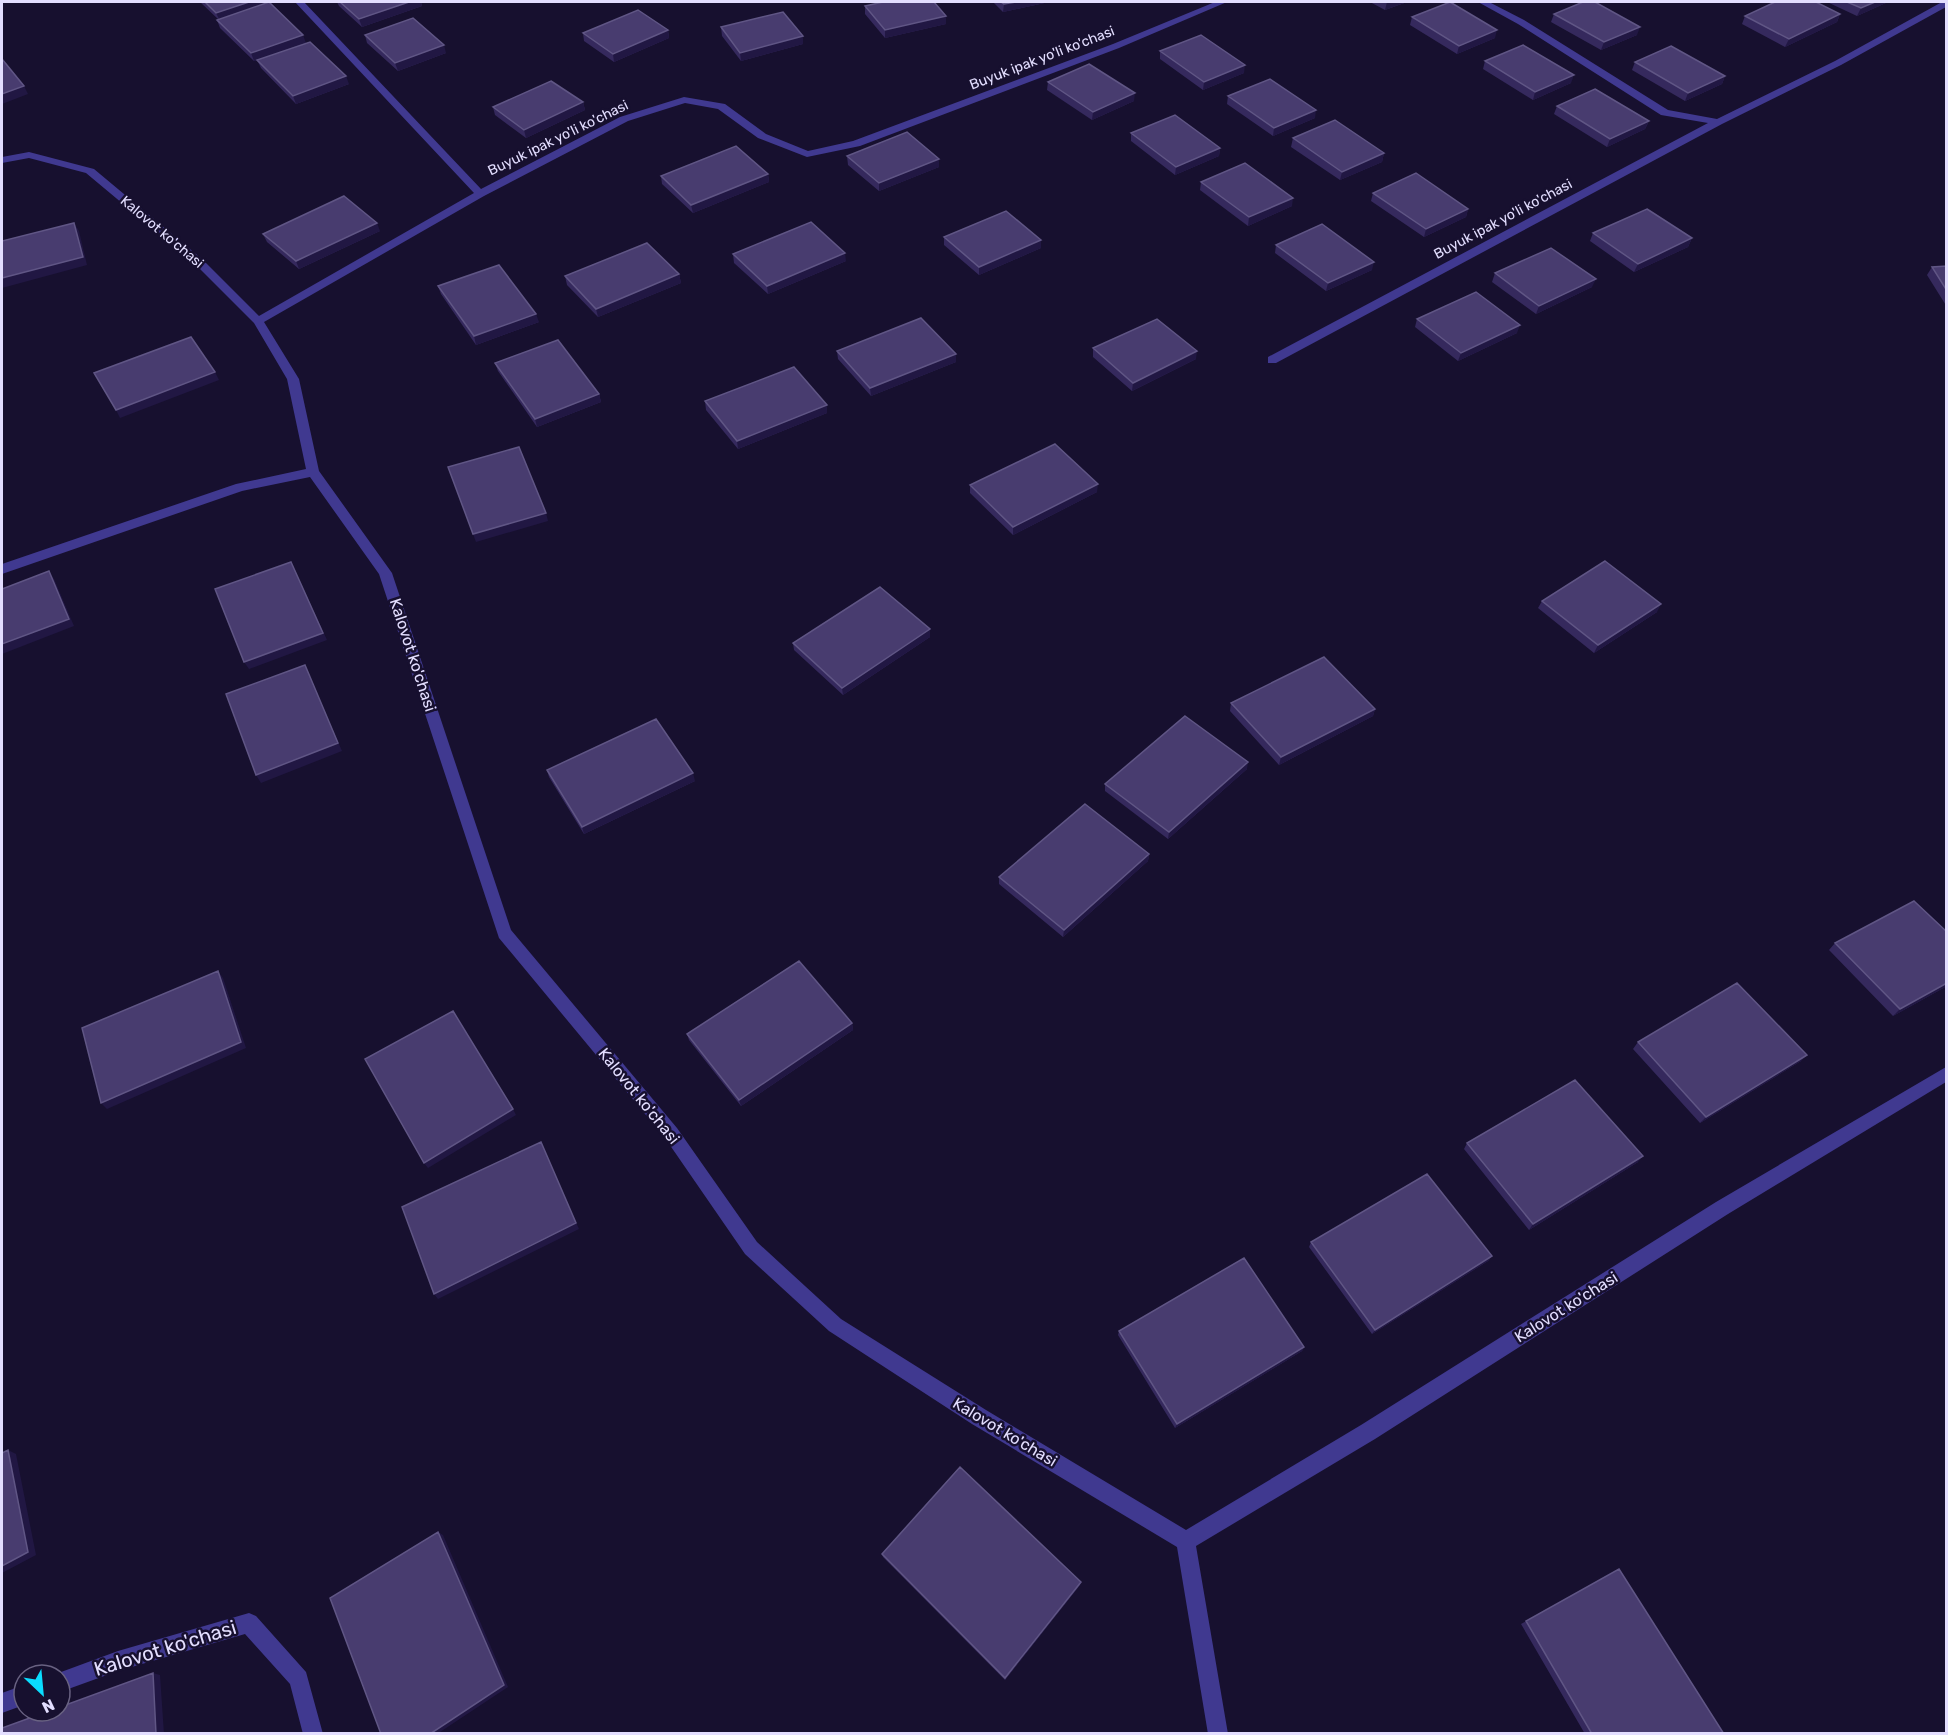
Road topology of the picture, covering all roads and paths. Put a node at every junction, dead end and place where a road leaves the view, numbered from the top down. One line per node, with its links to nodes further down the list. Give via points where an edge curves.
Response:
1 (299, 2): 7 (street)
2 (1222, 2): 7 (street, Buyuk ipak yo'li ko'chasi, via 855,144 807,154 762,136 721,106 684,100 624,119)
3 (1484, 2): 5 (street, via 1665,113)
4 (1947, 3): 5 (street, Buyuk ipak yo'li ko'chasi, via 1839,63)
5 (1718, 122): 9 (street, Buyuk ipak yo'li ko'chasi)
6 (2, 160): 8 (street, Kalovot ko'chasi, via 29,155 90,171 199,262)
7 (480, 194): 8 (street, Buyuk ipak yo'li ko'chasi)
8 (258, 321): 10 (street, Kalovot ko'chasi, via 293,379)
9 (1272, 360)
10 (313, 472): 11 (street, via 240,486); 13 (street, Kalovot ko'chasi, via 386,573 504,933 671,1133 751,1248 835,1325)
11 (2, 570)
12 (1947, 1074): 13 (street, Kalovot ko'chasi, via 1722,1208)
13 (1186, 1542): 16 (street)
14 (72, 1678): 15 (street, Kalovot ko'chasi, via 249,1623 299,1679)
15 (313, 1734)
16 (1218, 1734)

